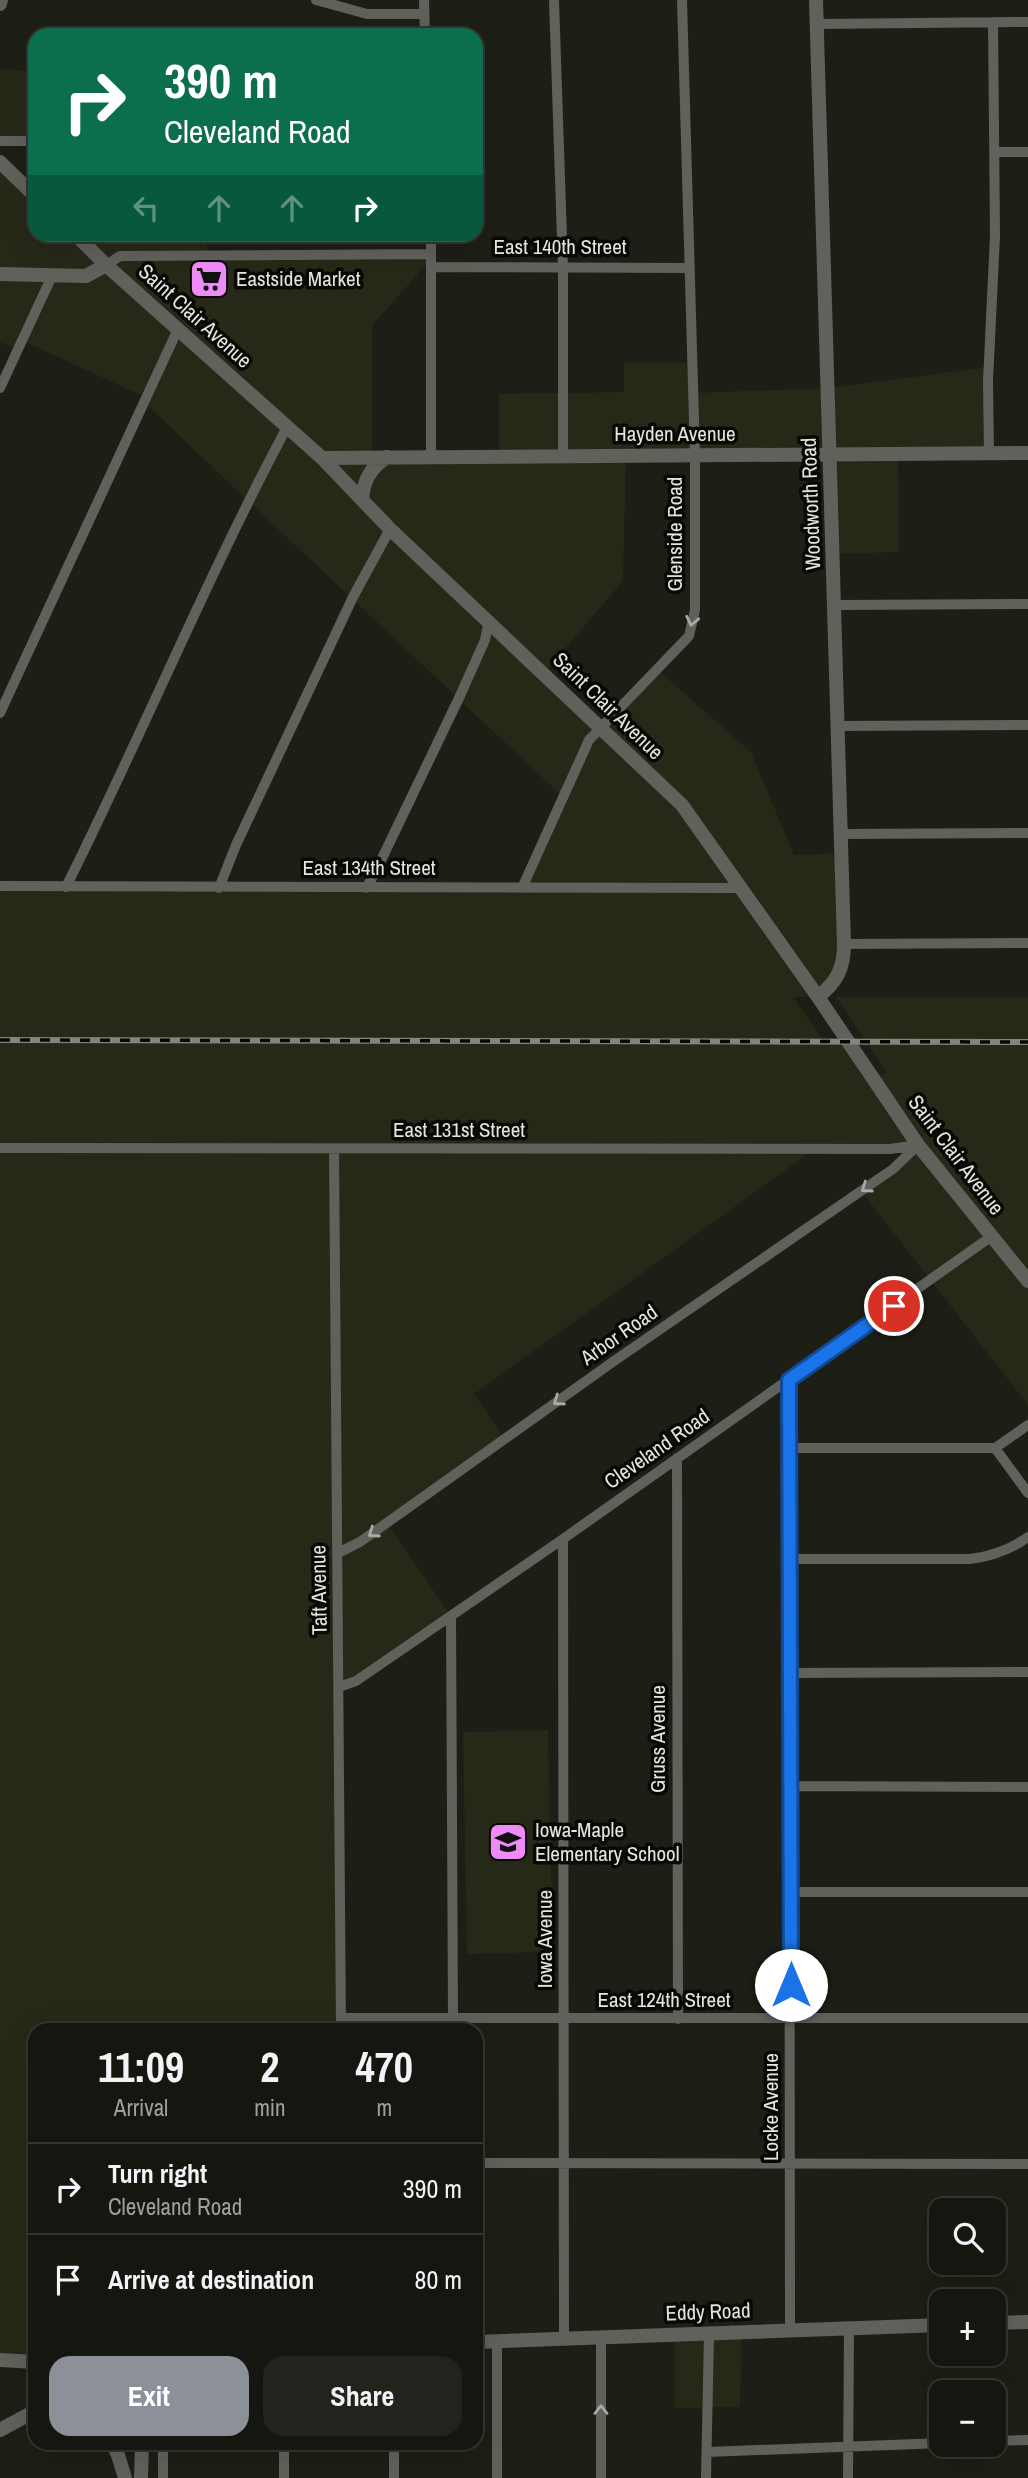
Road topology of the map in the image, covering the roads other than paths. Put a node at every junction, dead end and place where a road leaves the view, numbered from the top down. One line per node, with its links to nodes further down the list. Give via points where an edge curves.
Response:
1 (316, 0): 6 (street, via 367,14)
2 (424, 0): 6 (street)
3 (554, 0): 22 (street)
4 (682, 0): 23 (street, Glenside Road)
5 (816, 0): 9 (street, Woodworth Road)
6 (424, 14): 10 (street)
7 (993, 22): 8 (street); 9 (street); 13 (street)
8 (1028, 22)
9 (817, 23): 29 (street, Woodworth Road)
10 (425, 28)
11 (0, 141): 12 (street)
12 (28, 141)
13 (995, 152): 14 (street); 30 (street)
14 (1028, 152)
15 (0, 162): 16 (street)
16 (28, 189)
17 (83, 242): 20 (street, Saint Clair Avenue)
18 (431, 242): 19 (street)
19 (432, 254): 20 (street, via 120,256); 21 (street)
20 (106, 265): 25 (street, via 86,276); 26 (street, Saint Clair Avenue)
21 (432, 267): 22 (street, East 140th Street); 34 (street)
22 (563, 268): 23 (street, East 140th Street); 32 (street)
23 (689, 268): 33 (street, Glenside Road)
24 (0, 275): 25 (street)
25 (52, 276): 27 (street)
26 (178, 328): 28 (street, Saint Clair Avenue); 42 (street)
27 (0, 388)
28 (287, 427): 36 (street, Saint Clair Avenue); 49 (street)
29 (831, 453): 30 (street, Hayden Avenue); 33 (street, Hayden Avenue); 40 (street, Woodworth Road)
30 (989, 453): 31 (street, Hayden Avenue)
31 (1028, 453)
32 (563, 455): 33 (street, Hayden Avenue); 34 (street, Hayden Avenue)
33 (695, 455): 45 (street, Glenside Road, one-way to 45, via 695,610 689,636)
34 (432, 456): 35 (street, Hayden Avenue)
35 (387, 457): 36 (street, Hayden Avenue); 37 (street, via 371,469)
36 (321, 458): 37 (street, Saint Clair Avenue)
37 (362, 499): 38 (street, Saint Clair Avenue)
38 (390, 529): 41 (street, Saint Clair Avenue); 50 (street, via 353,597)
39 (1028, 604): 40 (street)
40 (835, 605): 44 (street, Woodworth Road)
41 (489, 621): 45 (street, Saint Clair Avenue); 51 (street, via 459,698)
42 (0, 713)
43 (1028, 725): 44 (street)
44 (838, 726): 47 (street, Woodworth Road)
45 (600, 728): 52 (street, Glenside Road, via 589,740); 53 (street, Saint Clair Avenue, via 682,806)
46 (1028, 833): 47 (street)
47 (841, 834): 55 (street, Woodworth Road)
48 (0, 886): 49 (street, East 134th Street)
49 (66, 887): 50 (street, East 134th Street)
50 (219, 888): 51 (street, East 134th Street)
51 (366, 888): 52 (street, East 134th Street)
52 (522, 888): 53 (street, East 134th Street)
53 (738, 888): 56 (street, Saint Clair Avenue)
54 (1028, 943): 55 (street)
55 (844, 944): 56 (street, Woodworth Road, via 843,967)
56 (818, 997): 57 (street, Saint Clair Avenue)
57 (918, 1144): 59 (street, East 131st Street, via 890,1149); 60 (street, Saint Clair Avenue); 70 (street, Arbor Road, one-way to 70, via 893,1169)
58 (0, 1148): 59 (street, East 131st Street)
59 (334, 1149): 70 (street, Taft Avenue)
60 (992, 1236): 61 (street, Saint Clair Avenue); 62 (street, Cleveland Road)
61 (1028, 1280)
62 (789, 1380): 64 (street, Locke Avenue); 66 (street, Cleveland Road)
63 (1028, 1425): 65 (street)
64 (789, 1448): 65 (street); 71 (street, Locke Avenue)
65 (995, 1448): 67 (street)
66 (677, 1458): 69 (street, Cleveland Road); 83 (street, Gruss Avenue)
67 (1028, 1493)
68 (1028, 1537): 71 (street, via 993,1556 970,1559)
69 (563, 1539): 72 (street, Cleveland Road); 82 (street, Iowa Avenue)
70 (338, 1553): 75 (street, Taft Avenue)
71 (789, 1559): 74 (street, Locke Avenue)
72 (451, 1616): 75 (street, Cleveland Road, via 356,1681); 80 (street)
73 (1028, 1672): 74 (street)
74 (790, 1673): 76 (street, Locke Avenue)
75 (339, 1687): 85 (street, Taft Avenue)
76 (790, 1786): 77 (street); 78 (street, Locke Avenue)
77 (1028, 1787)
78 (790, 1892): 79 (street); 84 (street, Locke Avenue)
79 (1028, 1892)
80 (453, 2018): 82 (street, East 124th Street); 86 (street, East 124th Street)
81 (1028, 2018): 84 (street, East 124th Street)
82 (564, 2019): 83 (street, East 124th Street); 88 (street, Iowa Avenue)
83 (678, 2019): 84 (street, East 124th Street)
84 (791, 2019): 89 (street, Locke Avenue)
85 (341, 2023)
86 (360, 2023)
87 (483, 2163): 88 (street)
88 (565, 2163): 89 (street); 98 (street, Iowa Avenue)
89 (790, 2163): 90 (street); 95 (street, Locke Avenue)
90 (1028, 2164)
91 (1028, 2322): 92 (street)
92 (1006, 2323)
93 (929, 2326): 94 (street, Eddy Road)
94 (849, 2329): 95 (street, Eddy Road); 108 (street)
95 (790, 2330): 96 (street, Eddy Road)
96 (709, 2333): 97 (street, Eddy Road); 114 (street)
97 (601, 2337): 98 (street, Eddy Road); 121 (street, one-way to 97)
98 (564, 2339): 99 (street, Eddy Road)
99 (497, 2342): 100 (street, Eddy Road); 120 (street)
100 (483, 2343)
101 (0, 2360): 102 (street)
102 (28, 2362)
103 (28, 2415): 104 (street)
104 (0, 2430)
105 (1028, 2440): 106 (street)
106 (1006, 2441)
107 (929, 2444): 108 (street)
108 (848, 2447): 114 (street); 123 (street)
109 (116, 2450): 115 (street)
110 (142, 2450): 116 (street)
111 (163, 2450): 117 (street)
112 (284, 2450): 118 (street)
113 (394, 2450): 119 (street)
114 (707, 2452): 122 (street)
115 (125, 2478)
116 (141, 2478)
117 (163, 2478)
118 (284, 2478)
119 (394, 2478)
120 (498, 2478)
121 (601, 2478)
122 (706, 2478)
123 (848, 2478)

